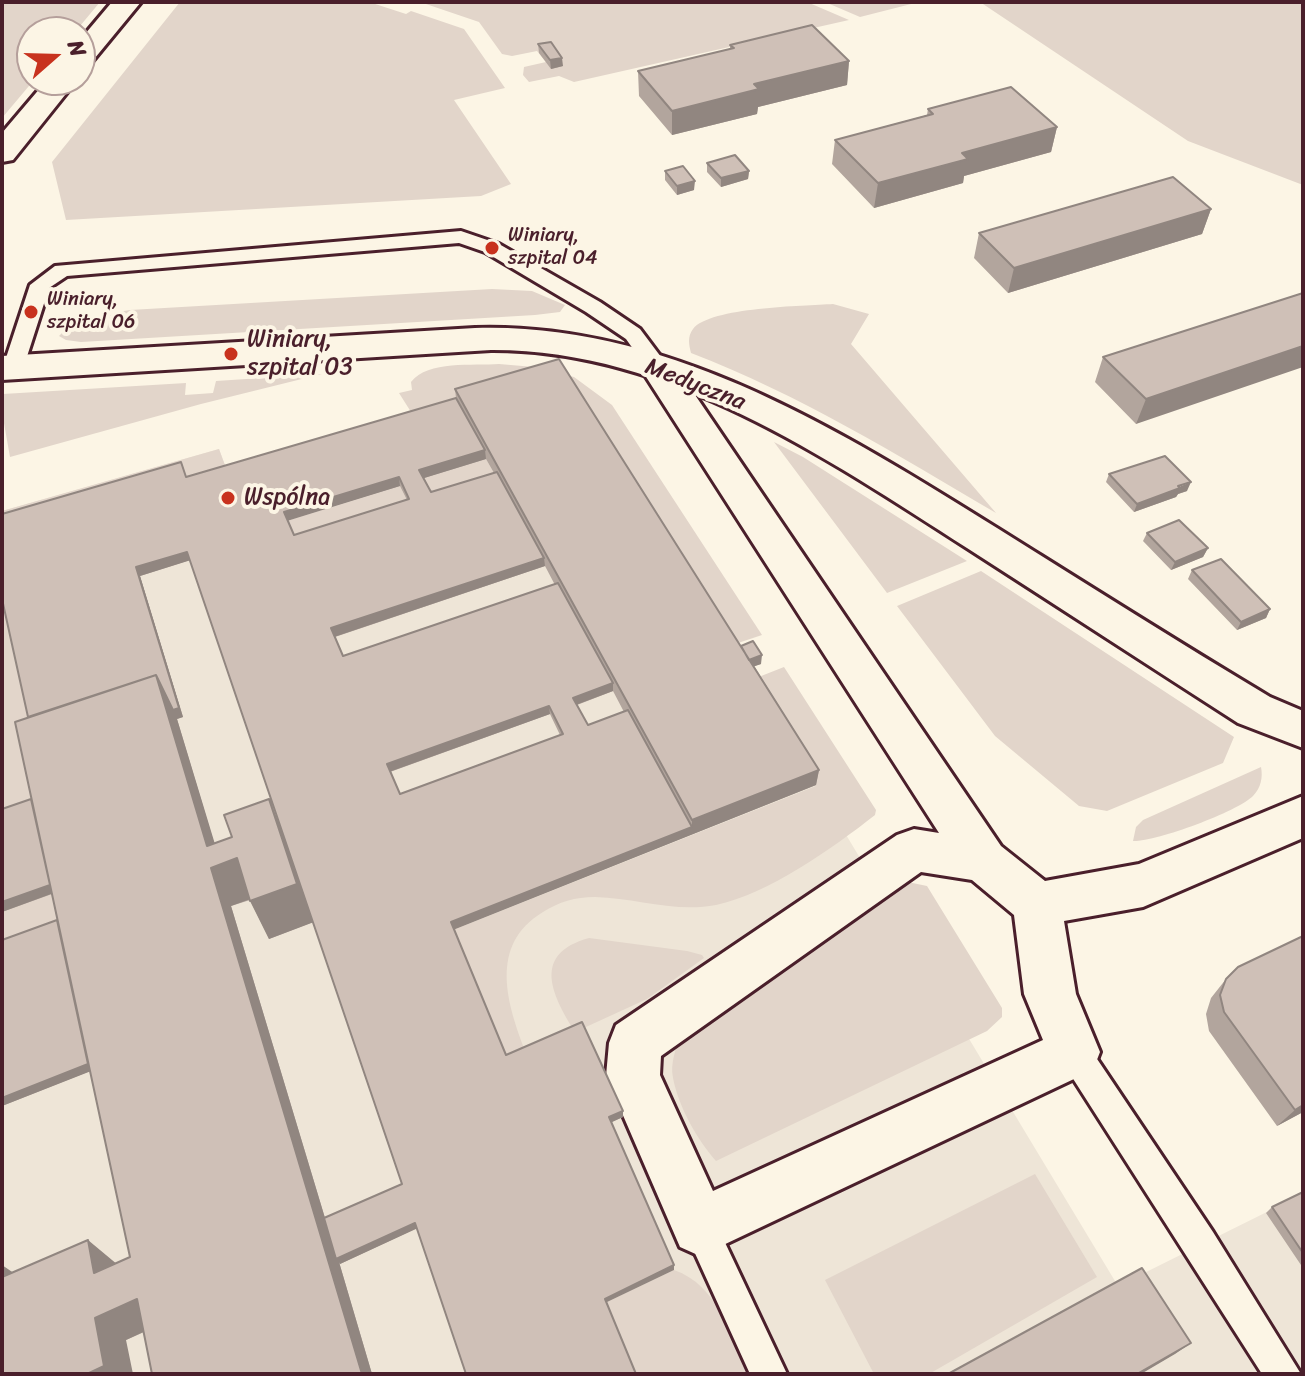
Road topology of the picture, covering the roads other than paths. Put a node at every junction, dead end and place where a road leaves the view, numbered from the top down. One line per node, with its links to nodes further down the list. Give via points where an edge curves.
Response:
1 (127, 2): 2 (street)
2 (96, 39)
3 (49, 96): 4 (street)
4 (2, 153)
5 (8, 368): 6 (street, Medyczna, via 502,338 586,347); 6 (lane, via 40,285 62,270 461,237 492,248 593,307 633,334)
6 (659, 369): 7 (street, Medyczna, via 790,423 884,475 1254,710); 9 (street)
7 (1303, 730)
8 (1303, 816): 10 (street, via 1143,885)
9 (984, 861): 10 (street); 12 (street, via 914,850 635,1043 633,1076)
10 (1037, 904): 11 (street, via 1050,994)
11 (1074, 1052): 12 (street); 14 (lane)
12 (700, 1227): 13 (lane)
13 (769, 1374)
14 (1283, 1374)

